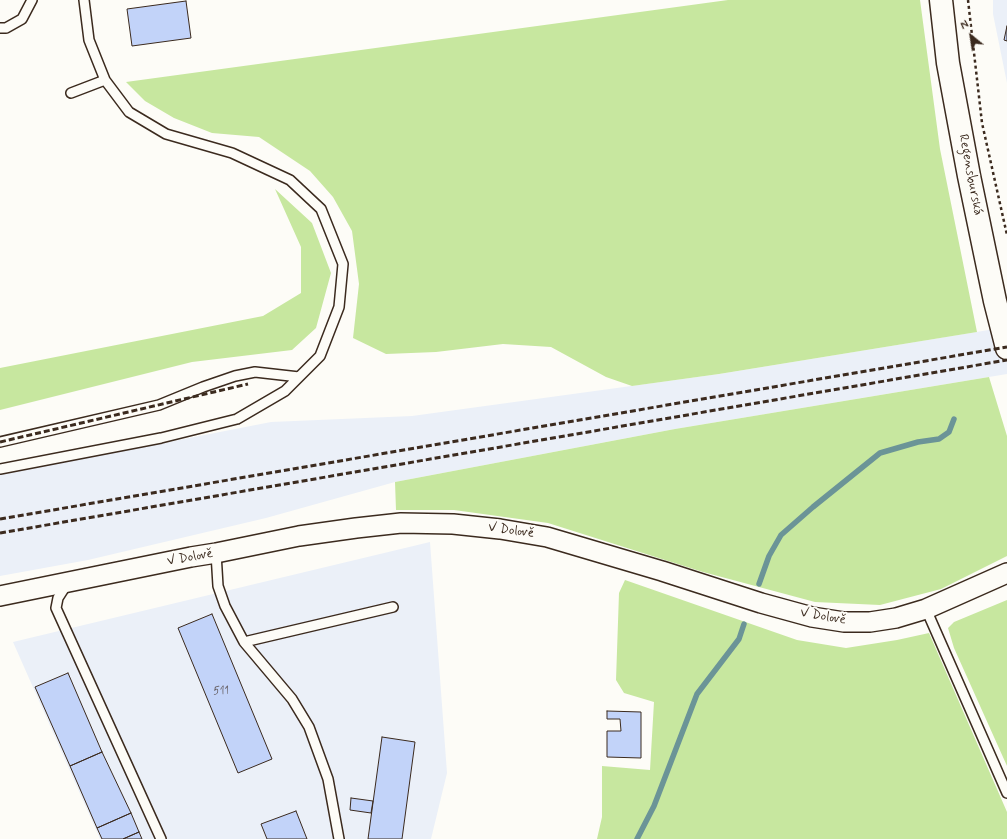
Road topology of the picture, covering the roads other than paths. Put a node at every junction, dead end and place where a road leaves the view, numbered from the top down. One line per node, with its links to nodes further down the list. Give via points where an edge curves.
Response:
1 (32, 0): 4 (lane, via 22,19 6,28)
2 (84, 0): 5 (lane, via 89,40)
3 (941, 0): 7 (main road, Regensburská, via 952,86)
4 (0, 28)
5 (105, 80): 6 (lane); 8 (lane, via 129,112 135,116 166,134 232,153 290,180 321,209 343,264 339,307 320,356)
6 (71, 94)
7 (1007, 348)
8 (299, 377): 9 (lane, via 255,372 235,376 159,405); 10 (lane, via 285,391 237,418 161,438)
9 (0, 442)
10 (0, 469)
11 (216, 554): 13 (street, V Dolově); 16 (street, V Dolově, via 299,536 356,528 401,523 452,524 547,537 812,617 844,622 870,622); 17 (lane, via 218,586 225,606)
12 (1007, 573): 16 (street, V Dolově)
13 (68, 582): 14 (street, V Dolově); 19 (lane, via 58,598 56,608)
14 (0, 596)
15 (393, 607): 17 (lane)
16 (926, 609): 18 (lane)
17 (244, 642): 20 (lane, via 292,699 309,727 328,779)
18 (1007, 793)
19 (161, 839)
20 (339, 839)

